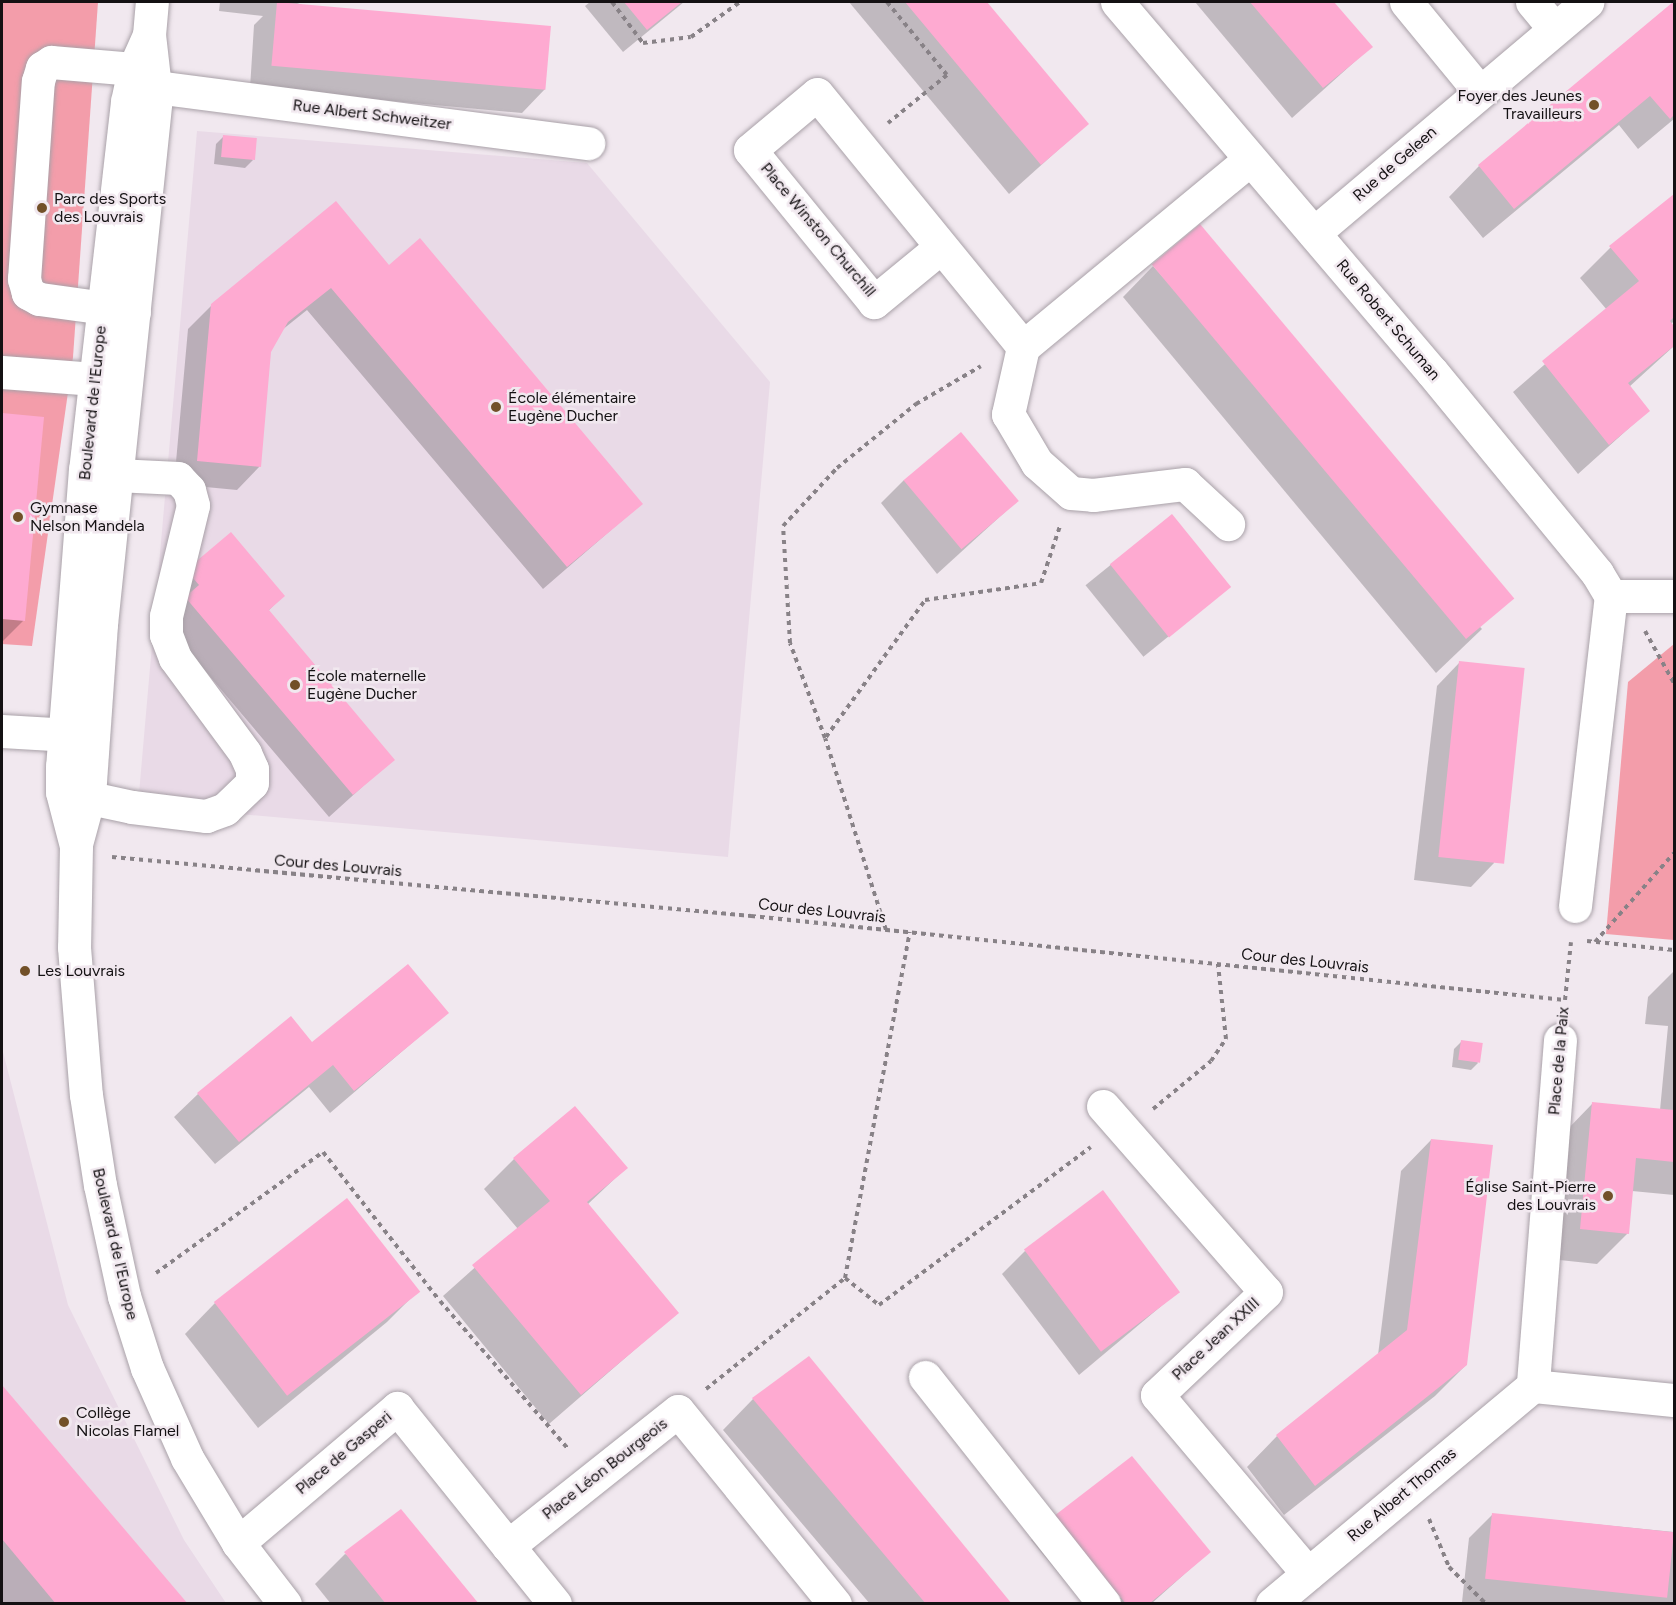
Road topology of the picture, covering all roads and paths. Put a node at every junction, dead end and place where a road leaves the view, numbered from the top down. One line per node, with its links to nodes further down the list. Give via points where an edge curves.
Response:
1 (152, 2): 10 (street, Boulevard de l'Europe)
2 (612, 2): 3 (path, via 643,43 691,37)
3 (740, 2)
4 (887, 2): 13 (path, via 946,75)
5 (1117, 2): 14 (street, Rue Robert Schuman)
6 (1406, 2): 11 (street)
7 (1532, 2): 9 (street)
8 (1587, 2): 9 (street, Rue de Geleen)
9 (1554, 28): 11 (street, Rue de Geleen)
10 (145, 78): 12 (street, Rue Albert Schweitzer); 17 (street, Boulevard de l'Europe); 17 (street, Rue Albert Schweitzer, via 51,62 42,68 38,81 24,279 28,293 39,299)
11 (1479, 91): 15 (street, Rue de Geleen)
12 (588, 143)
13 (859, 146): 16 (street, Place Winston Churchill); 16 (street, Place Winston Churchill, via 817,93 750,150 874,302)
14 (1249, 160): 15 (street, Rue Robert Schuman); 18 (street)
15 (1314, 233): 24 (street, Rue Robert Schuman)
16 (941, 247): 18 (street, Place Winston Churchill)
17 (119, 310): 20 (street, Boulevard de l'Europe); 21 (street, Boulevard de l'Europe)
18 (1022, 346): 22 (street, via 1008,414 1037,463); 29 (path, via 916,404 837,468 783,526 790,643)
19 (2, 372): 20 (street)
20 (96, 380): 28 (street, Boulevard de l'Europe)
21 (116, 475): 28 (street, Boulevard de l'Europe); 30 (street, via 178,478 189,490 193,505 166,616 166,635 175,658 245,753 252,769 252,783 225,809 206,816 132,807)
22 (1071, 494): 23 (street, via 1185,484); 29 (path, via 1041,583 925,600)
23 (1228, 524)
24 (1618, 596): 25 (street); 26 (path); 33 (street)
25 (1674, 596)
26 (1674, 683)
27 (2, 731): 28 (street)
28 (79, 736): 30 (street, Boulevard de l'Europe)
29 (825, 738): 34 (path)
30 (76, 794): 31 (street, Boulevard de l'Europe)
31 (76, 850): 34 (path, Cour des Louvrais); 44 (street, Boulevard de l'Europe, via 74,947 87,1095 100,1185)
32 (1674, 854): 36 (path)
33 (1575, 906)
34 (886, 930): 35 (path, Cour des Louvrais)
35 (910, 932): 38 (path, Cour des Louvrais); 43 (path)
36 (1595, 942): 37 (path); 39 (path, Place de la Paix, via 1571,940)
37 (1674, 950)
38 (1218, 964): 39 (path, Cour des Louvrais); 42 (path, via 1226,1039 1211,1061)
39 (1565, 1000): 40 (path, Place de la Paix)
40 (1560, 1040): 46 (street, Place de la Paix)
41 (1103, 1106): 42 (street, Place Jean XXIII)
42 (1126, 1132): 43 (path, via 1093,1145 879,1305); 53 (street, Place Jean XXIII, via 1266,1292 1157,1395)
43 (845, 1278): 48 (path)
44 (124, 1296): 49 (path, via 323,1152 440,1301); 51 (street, Boulevard de l'Europe, via 147,1368 187,1458)
45 (925, 1377): 57 (street)
46 (1533, 1386): 47 (street); 50 (street, Rue Albert Thomas)
47 (1674, 1400)
48 (678, 1411): 49 (street, Place Léon Bourgeois); 56 (street, Place Léon Bourgeois)
49 (593, 1478): 52 (street, Place Léon Bourgeois)
50 (1415, 1484): 53 (street, Rue Albert Thomas); 59 (path, via 1449,1567)
51 (238, 1543): 52 (street, Place de Gasperi, via 397,1408); 54 (street, Boulevard de l'Europe)
52 (508, 1546): 55 (street)
53 (1308, 1574): 58 (street, Rue Albert Thomas)
54 (285, 1604)
55 (555, 1604)
56 (835, 1604)
57 (1104, 1604)
58 (1272, 1604)
59 (1486, 1604)

